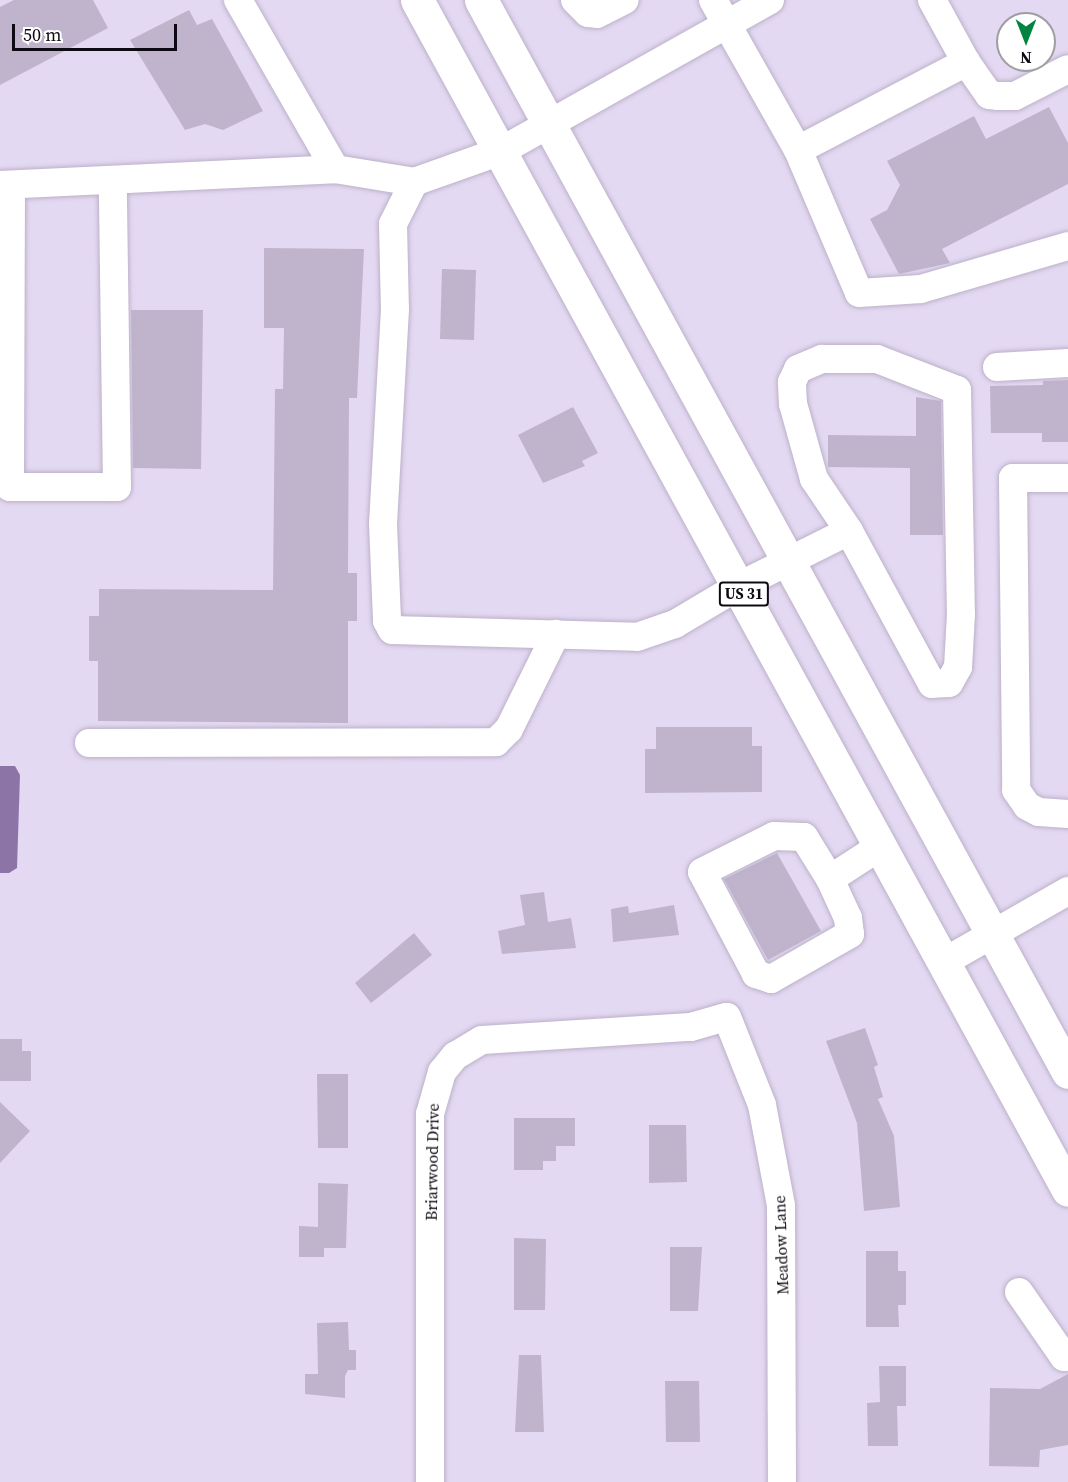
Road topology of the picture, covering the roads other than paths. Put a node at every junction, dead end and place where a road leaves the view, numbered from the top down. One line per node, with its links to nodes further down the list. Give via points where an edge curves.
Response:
1 (238, 0): 15 (street)
2 (417, 0): 14 (main road, US 31)
3 (481, 0): 12 (main road)
4 (575, 0): 5 (street, via 588,13 597,14)
5 (625, 0)
6 (712, 0): 9 (street)
7 (770, 0): 9 (street)
8 (932, 0): 10 (street)
9 (726, 25): 12 (street); 13 (street)
10 (966, 62): 11 (street, via 989,95 998,96 1015,96); 13 (street)
11 (1068, 69)
12 (550, 125): 14 (street); 24 (main road)
13 (798, 150): 19 (street, via 859,293 921,289)
14 (501, 151): 17 (street); 25 (main road, US 31)
15 (334, 169): 16 (street); 17 (street)
16 (113, 182): 18 (street); 18 (street, via 117,487 10,487)
17 (414, 182): 26 (street, via 393,224 395,309 383,524 387,621 392,630)
18 (5, 185)
19 (1068, 246)
20 (1068, 363): 21 (street)
21 (997, 368)
22 (1068, 478): 28 (street, via 1013,478 1016,790 1027,806 1039,812)
23 (849, 531): 23 (street, via 814,479 793,404 792,382 798,369 822,359 877,359 957,390 958,667 949,683 932,684); 24 (street)
24 (791, 562): 25 (street); 32 (main road)
25 (739, 586): 26 (street, via 675,624 637,636); 29 (main road, US 31)
26 (556, 634): 27 (street, via 509,729 496,742)
27 (89, 743)
28 (1068, 813)
29 (881, 846): 30 (street); 33 (main road, US 31)
30 (830, 879): 30 (street, via 804,837 774,836 702,872 756,974 771,979 850,934 848,918)
31 (1068, 891): 32 (street)
32 (993, 934): 33 (street); 35 (main road)
33 (944, 962): 36 (main road, US 31)
34 (727, 1017): 39 (street, Briarwood Drive, via 691,1027 482,1040 455,1056 442,1072 430,1114); 40 (street, Meadow Lane, via 767,1125 782,1206)
35 (1068, 1072)
36 (1068, 1190)
37 (1020, 1292): 38 (street, via 1064,1357)
38 (1068, 1355)
39 (430, 1482)
40 (782, 1482)

